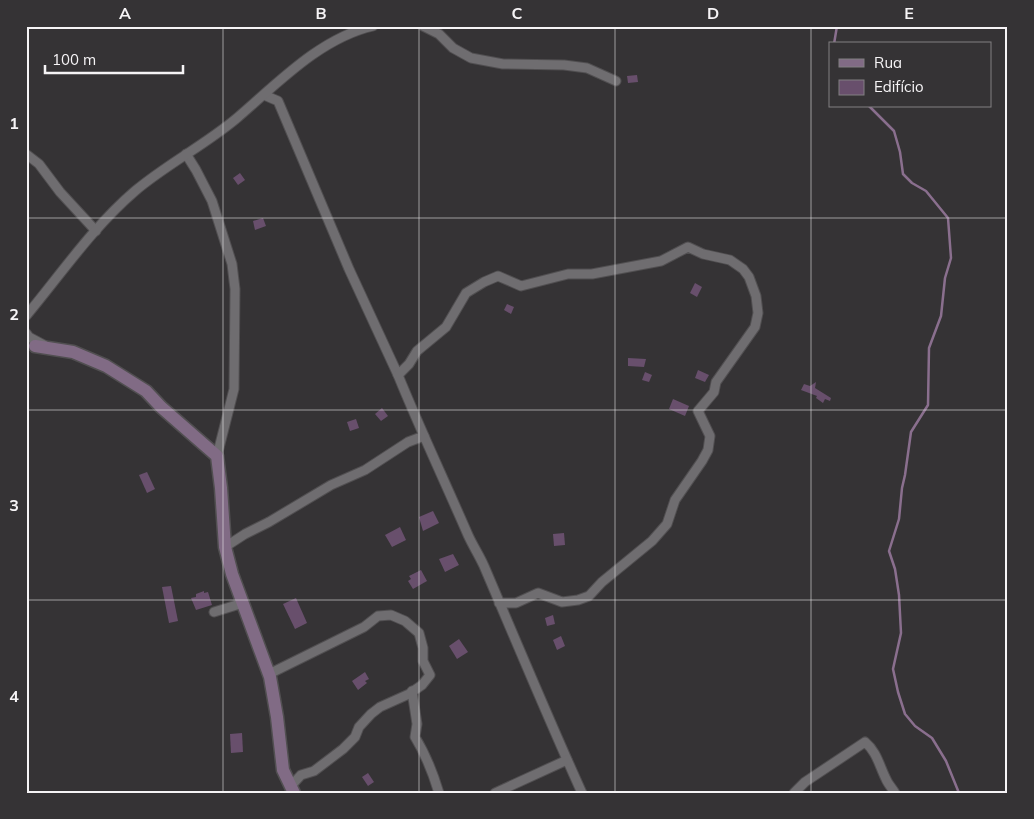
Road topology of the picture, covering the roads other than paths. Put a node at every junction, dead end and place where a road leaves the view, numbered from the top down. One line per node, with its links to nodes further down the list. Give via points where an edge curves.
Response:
1 (373, 26): 4 (street, via 317,51)
2 (423, 26): 3 (street, via 470,58 503,64 587,68)
3 (616, 81)
4 (264, 95): 6 (street); 12 (street, via 278,101)
5 (26, 154): 7 (street, via 39,164)
6 (186, 154): 7 (street, via 136,191); 14 (street, via 212,201 232,264 235,288 234,389)
7 (96, 231): 8 (street)
8 (26, 316)
9 (26, 333): 11 (street)
10 (31, 346): 11 (street)
11 (48, 348): 14 (street, via 73,352 98,362 146,392)
12 (398, 375): 13 (street); 17 (street, via 417,351 446,327 466,293 498,276 521,286 568,274 592,274 653,263 688,247 730,260 749,277 756,296 758,313 755,327 716,382 714,392 698,411 710,436 708,450 675,500 667,524 589,596 562,602 538,593 516,603)
13 (424, 436): 15 (street, via 408,442 365,470 331,485); 17 (street)
14 (217, 456): 15 (street)
15 (225, 547): 16 (street)
16 (243, 603): 18 (street); 19 (street)
17 (498, 603): 21 (street)
18 (214, 612)
19 (269, 674): 20 (street, via 364,627 378,616 391,615 405,621 419,633 423,661 430,675); 22 (street, via 283,770)
20 (412, 692): 22 (street, via 370,714 343,749 314,771 301,774); 23 (street, via 417,724 415,737)
21 (567, 760): 24 (street); 25 (street)
22 (292, 789)
23 (439, 793)
24 (495, 793)
25 (582, 793)
26 (794, 793): 27 (street, via 805,782 865,742 880,762)
27 (895, 793)

